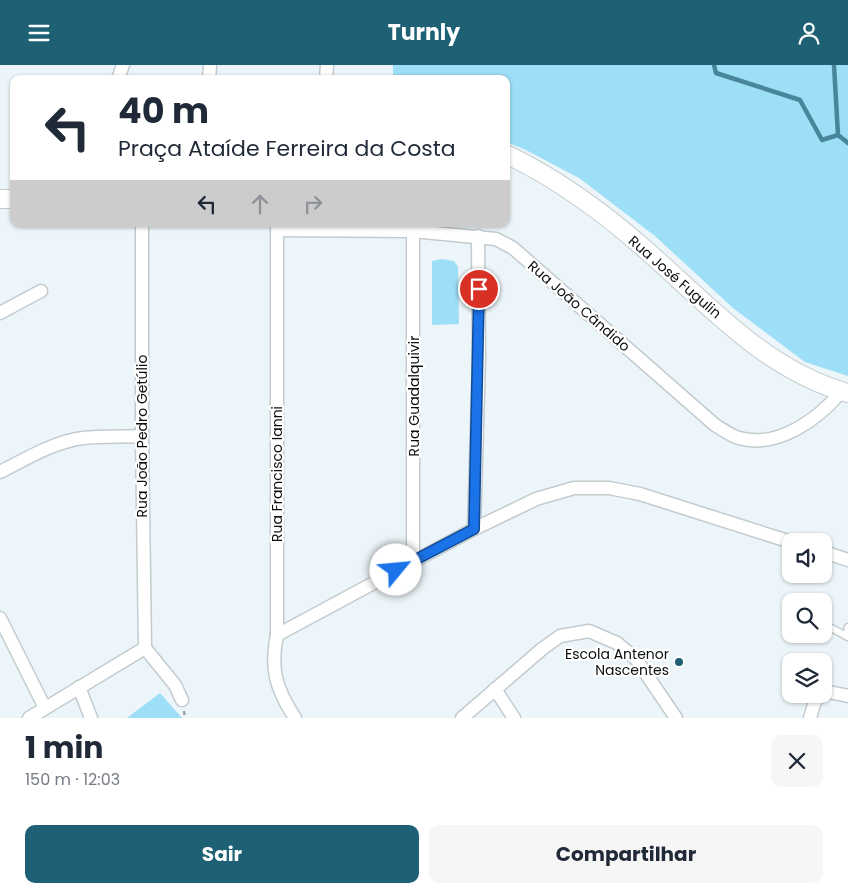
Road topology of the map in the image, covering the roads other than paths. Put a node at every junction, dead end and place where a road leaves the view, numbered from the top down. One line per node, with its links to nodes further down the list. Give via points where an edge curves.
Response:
1 (510, 156): 8 (street, Rua José Fugulin, via 577,194 645,249 747,341 794,371)
2 (142, 227): 9 (street, Rua João Pedro Getúlio)
3 (277, 227): 4 (street, Rua João Cândido); 19 (street, Rua Francisco Ianni)
4 (413, 231): 5 (street, Rua João Cândido); 15 (street, Rua Guadalquivir)
5 (478, 236): 8 (street, Rua João Cândido, via 496,239 513,248 715,425 739,438 766,439 796,429); 11 (street, via 479,358)
6 (41, 291): 7 (street)
7 (0, 313)
8 (844, 393)
9 (142, 436): 10 (street, via 70,441); 21 (street, Rua João Pedro Getúlio)
10 (0, 472)
11 (474, 529): 12 (street, via 536,499 574,488 610,488 640,493); 15 (street)
12 (782, 538)
13 (832, 554): 14 (street)
14 (848, 559)
15 (413, 561): 19 (street)
16 (0, 618): 28 (street)
17 (848, 627): 20 (lane)
18 (832, 629): 20 (lane)
19 (277, 635): 31 (street, Rua Francisco Ianni, via 275,676 286,704)
20 (847, 637)
21 (145, 648): 22 (street); 26 (street, via 175,685)
22 (79, 687): 28 (street); 30 (street)
23 (495, 689): 32 (street); 33 (street); 34 (street, via 560,636 589,631 617,643 636,659)
24 (832, 693): 25 (street)
25 (848, 696)
26 (182, 700)
27 (814, 703): 35 (street)
28 (45, 708): 29 (street)
29 (29, 718)
30 (91, 718)
31 (296, 718)
32 (462, 718)
33 (514, 718)
34 (676, 718)
35 (810, 718)

